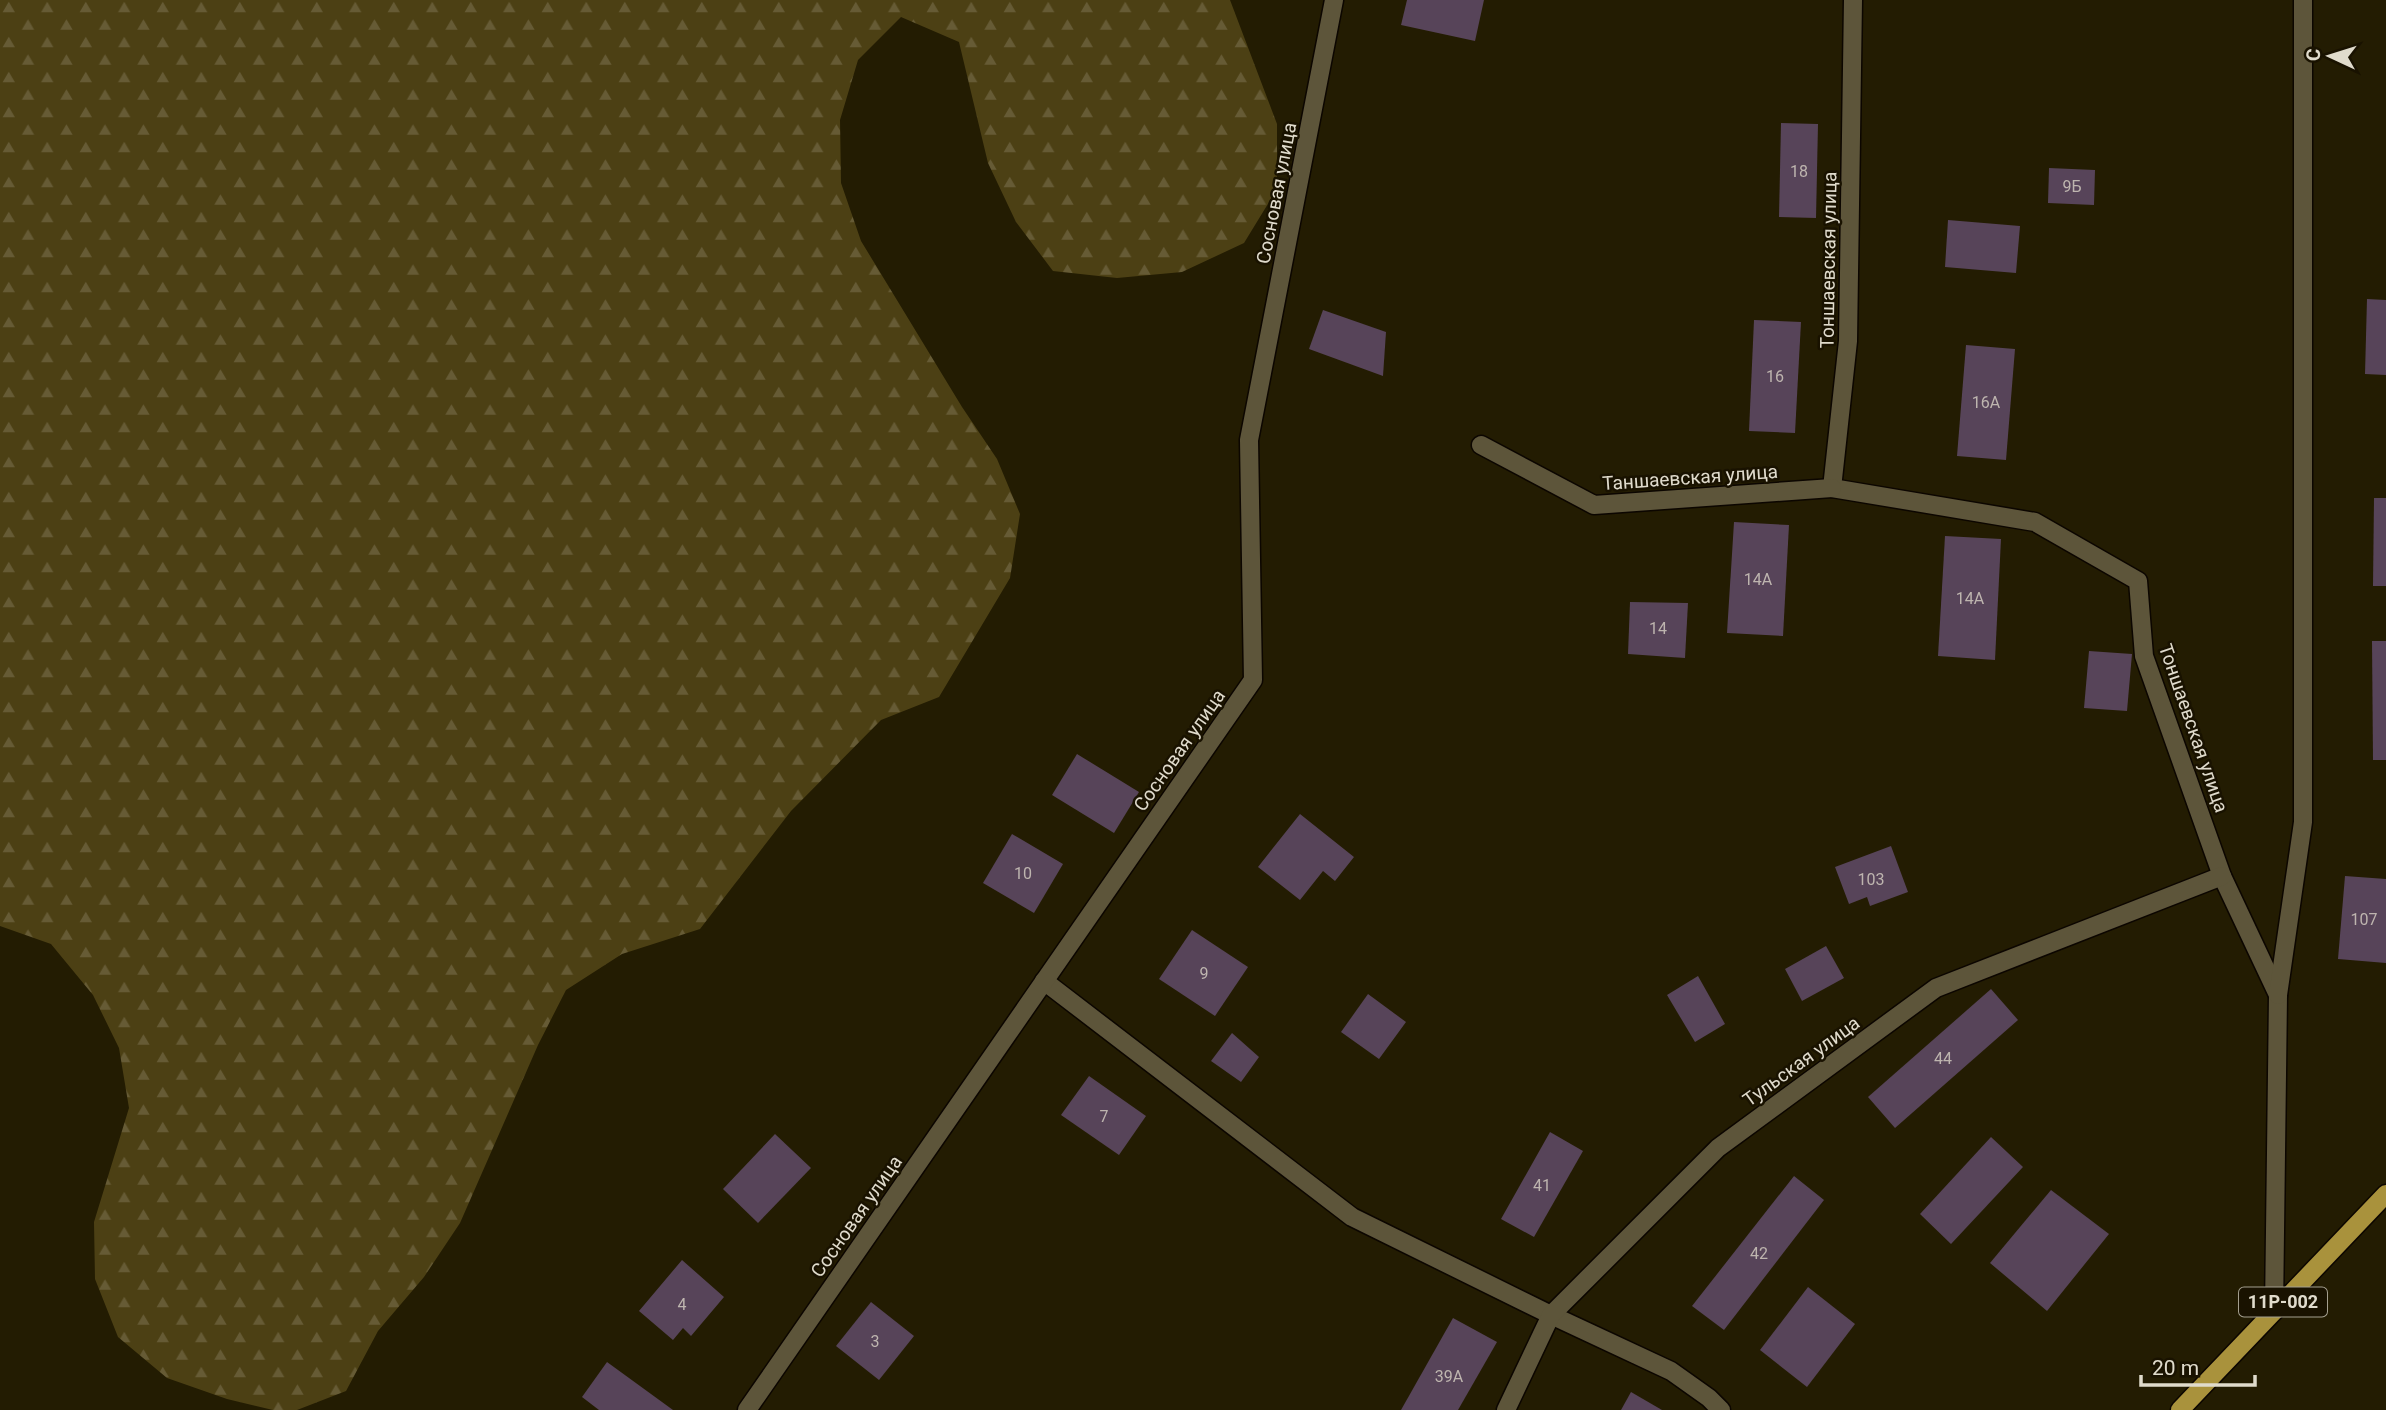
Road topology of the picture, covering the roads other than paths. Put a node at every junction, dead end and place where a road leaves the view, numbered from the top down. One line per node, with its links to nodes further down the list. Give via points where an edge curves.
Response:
1 (1334, 0): 7 (street, Сосновая улица, via 1249,440 1253,680)
2 (1853, 0): 5 (street, Тоншаевская улица, via 1848,341)
3 (2303, 0): 8 (street, via 2303,822)
4 (1481, 445): 5 (street, Таншаевская улица, via 1594,505)
5 (1832, 488): 6 (street, Тоншаевская улица, via 2035,522 2138,581 2144,656)
6 (2222, 876): 8 (street, Тоншаевская улица); 11 (street, Тульская улица, via 1936,988 1718,1148)
7 (1044, 981): 11 (street, via 1352,1217); 12 (street, Сосновая улица)
8 (2278, 995): 10 (street, Тоншаевская улица)
9 (2386, 1194): 10 (main road, 11Р-002)
10 (2274, 1311): 15 (main road, 11Р-002)
11 (1551, 1315): 13 (street, Тульская улица); 14 (street, via 1671,1371)
12 (747, 1410)
13 (1506, 1410)
14 (1721, 1410)
15 (2180, 1410)

